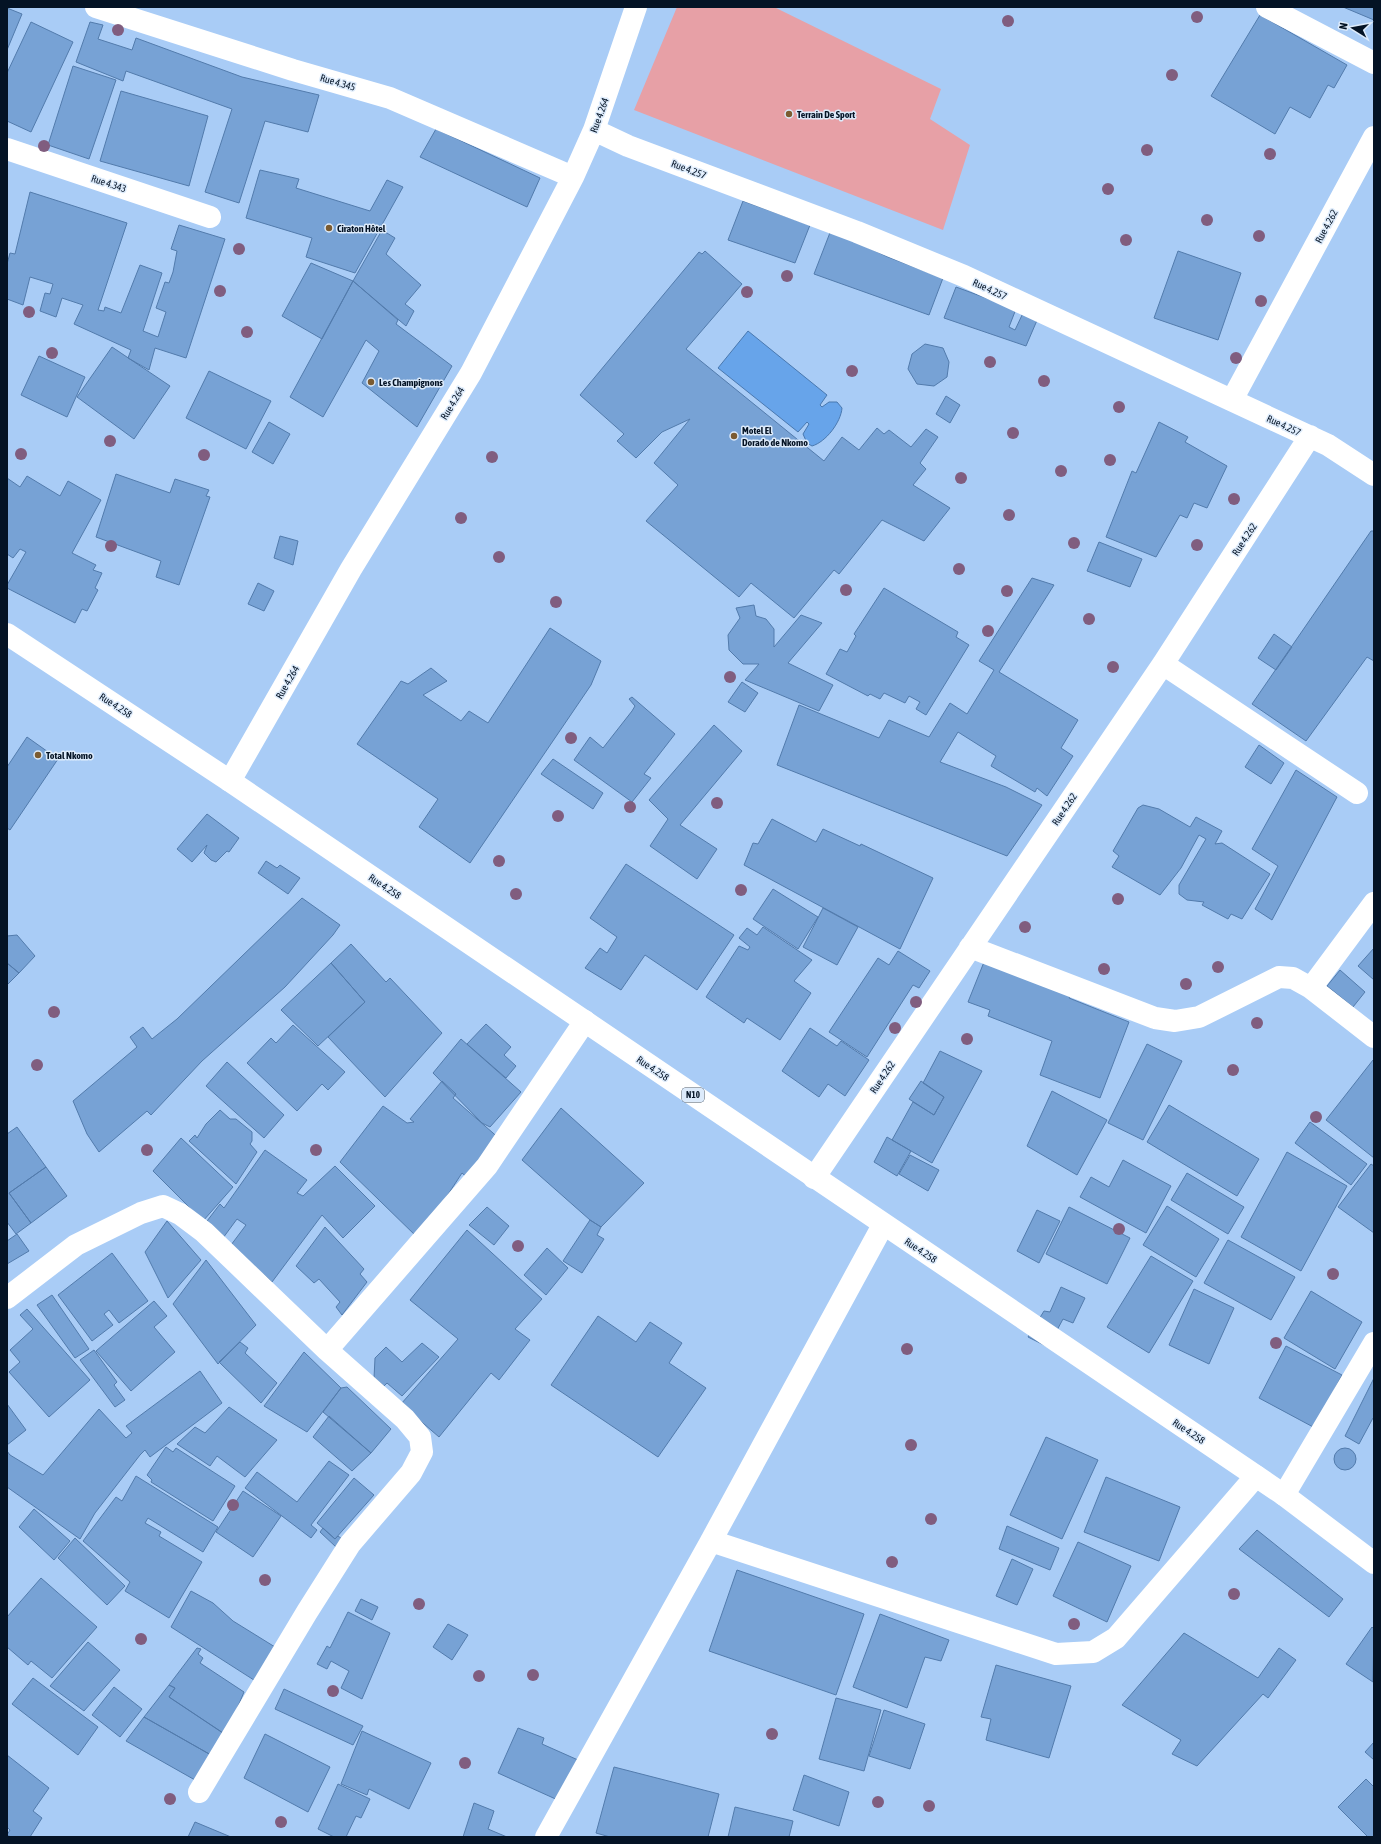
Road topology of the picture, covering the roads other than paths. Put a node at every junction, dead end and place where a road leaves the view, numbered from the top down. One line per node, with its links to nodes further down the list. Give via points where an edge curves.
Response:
1 (96, 7): 8 (main road, Rue 4.345, via 390,98)
2 (636, 7): 5 (main road, Rue 4.264)
3 (1267, 7): 4 (main road)
4 (1374, 63)
5 (594, 130): 8 (main road, Rue 4.264); 10 (main road, Rue 4.257, via 628,146 857,232 956,273)
6 (1374, 137): 10 (main road, Rue 4.262)
7 (7, 149): 9 (main road, Rue 4.343)
8 (572, 177): 15 (main road, Rue 4.264, via 471,372 351,569)
9 (210, 217)
10 (1232, 400): 11 (main road, Rue 4.257)
11 (1310, 436): 12 (main road, Rue 4.257); 14 (main road, Rue 4.262)
12 (1374, 475)
13 (7, 634): 15 (main road, Rue 4.258 / N10)
14 (1163, 664): 16 (main road); 18 (main road, Rue 4.262)
15 (230, 781): 20 (main road, Rue 4.258 / N10)
16 (1358, 793)
17 (1374, 903): 19 (main road)
18 (970, 947): 19 (main road, via 1155,1018 1175,1021 1199,1017 1279,977 1293,978); 22 (main road, Rue 4.262)
19 (1311, 988): 21 (main road)
20 (585, 1021): 22 (main road, Rue 4.258 / N10); 26 (main road, via 487,1166)
21 (1374, 1037)
22 (814, 1178): 23 (main road, Rue 4.258 / N10)
23 (883, 1225): 27 (main road, Rue 4.258 / N10); 29 (main road)
24 (7, 1298): 26 (main road, via 76,1245 135,1216 163,1206 180,1214 204,1232)
25 (1374, 1343): 28 (main road)
26 (327, 1350): 31 (main road, via 405,1420 420,1437 422,1452 411,1473 350,1544 294,1632)
27 (1256, 1476): 28 (main road, Rue 4.258 / N10); 29 (main road, via 1116,1638 1093,1652 1056,1654)
28 (1284, 1495): 30 (main road, Rue 4.258 / N10)
29 (711, 1541): 32 (main road)
30 (1374, 1562)
31 (199, 1792)
32 (546, 1837)

